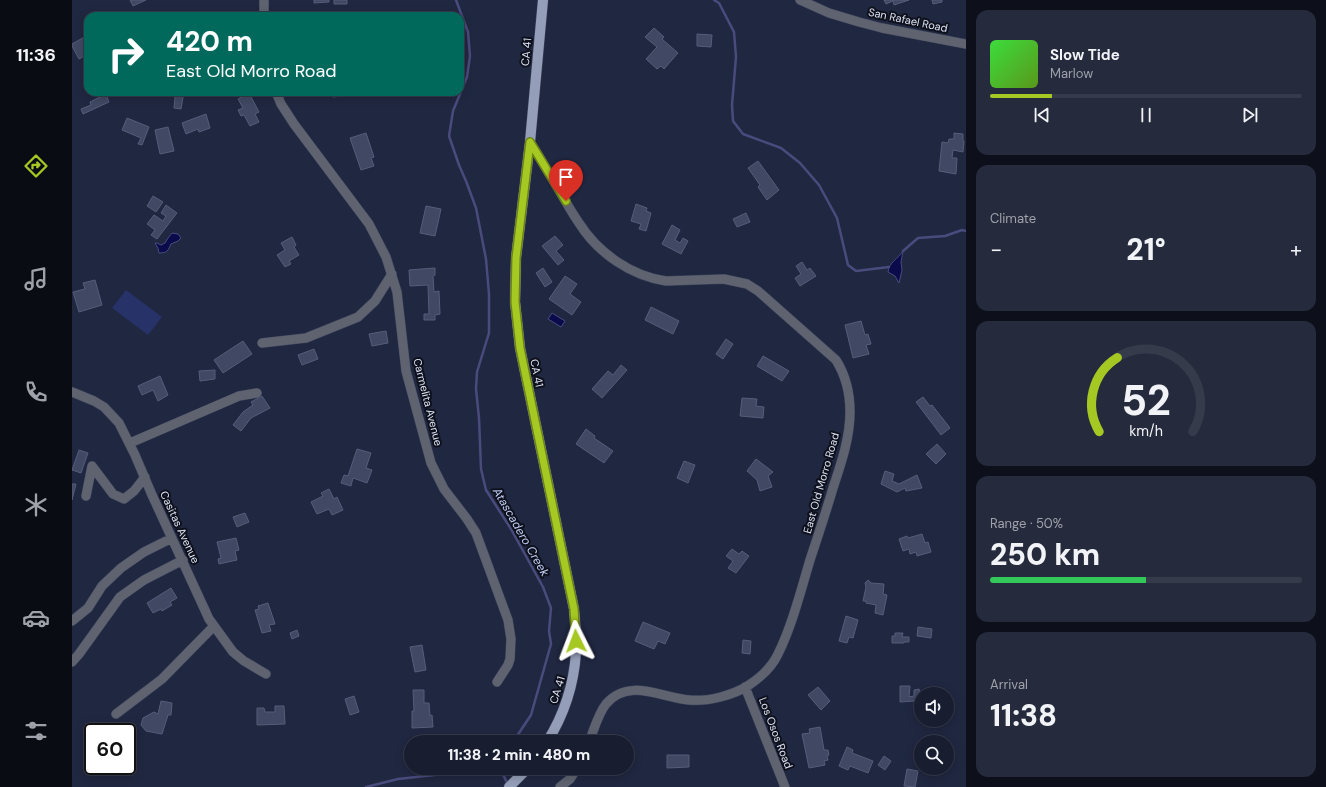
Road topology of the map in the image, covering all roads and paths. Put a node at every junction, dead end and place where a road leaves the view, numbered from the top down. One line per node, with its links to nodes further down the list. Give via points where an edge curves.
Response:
1 (264, 0): 4 (street)
2 (543, 0): 7 (main road, CA 41 / CA 41)
3 (800, 0): 5 (street, San Rafael Road, via 859,22)
4 (264, 12)
5 (966, 44)
6 (278, 96): 8 (street, Carmelita Avenue, via 291,120 369,224)
7 (530, 142): 22 (street, East Old Morro Road, via 580,224 614,260 639,274 657,280 724,279 747,284 829,353 836,360 847,383 850,396 848,438 789,628 778,656 759,678); 24 (main road, CA 41 / CA 41, via 516,258 515,302 520,348 574,609 577,650 567,701)
8 (392, 274): 9 (street, via 375,301 358,317 306,338); 21 (street, Carmelita Avenue, via 406,372 431,463 444,489 476,533 508,620 510,659)
9 (262, 343)
10 (72, 392): 12 (street, Casitas Avenue, via 94,400 104,407 119,423)
11 (257, 393): 12 (street, via 239,396)
12 (130, 443): 13 (street, Casitas Avenue)
13 (145, 477): 14 (street, via 134,492 124,499 113,494 92,466); 15 (street, Casitas Avenue)
14 (86, 496)
15 (172, 538): 16 (street, Casitas Avenue); 17 (street, via 144,552 121,568 102,586 88,608)
16 (182, 560): 18 (street, Casitas Avenue); 19 (street, via 144,580 120,597)
17 (72, 621)
18 (214, 626): 20 (street, Casitas Avenue, via 239,658); 23 (street, via 162,679)
19 (72, 662)
20 (266, 674)
21 (497, 682)
22 (746, 687): 25 (street, East Old Morro Road, via 700,701 674,698 641,689 627,691 606,704); 30 (street, Los Osos Road)
23 (116, 714)
24 (552, 735)
25 (591, 735)
26 (521, 775): 28 (main road)
27 (573, 775): 29 (street)
28 (509, 787)
29 (560, 787)
30 (785, 787)

